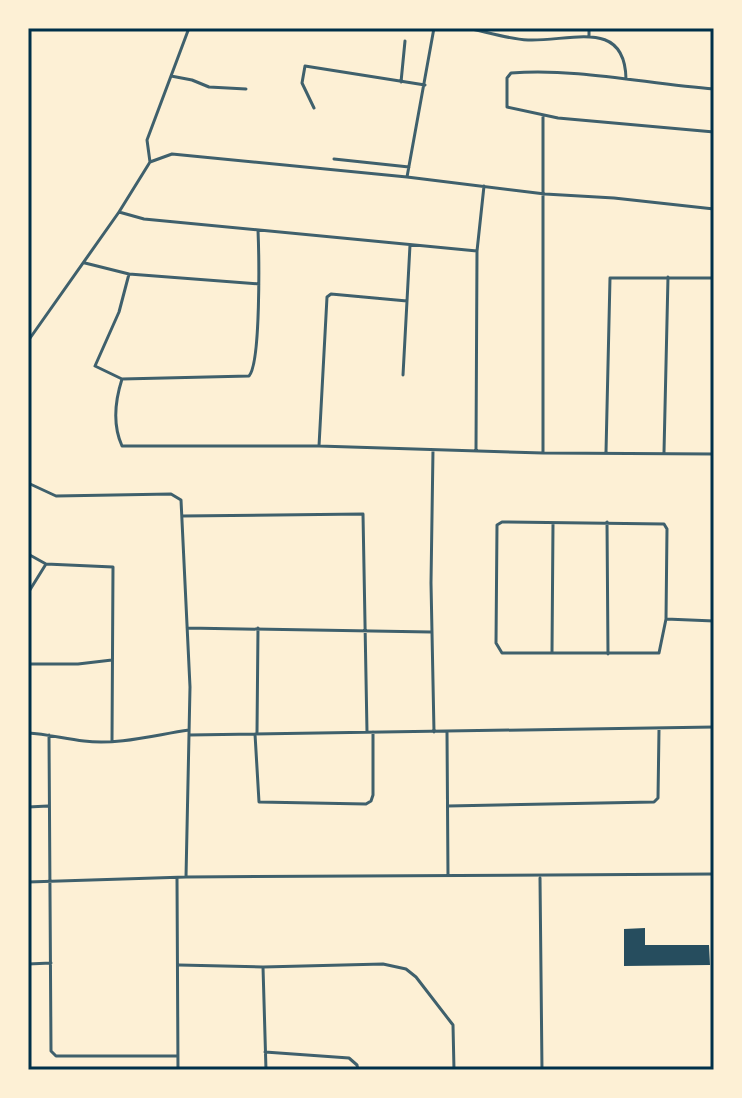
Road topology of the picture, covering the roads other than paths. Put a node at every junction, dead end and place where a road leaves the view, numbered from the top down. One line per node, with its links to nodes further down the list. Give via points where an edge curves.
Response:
1 (189, 28): 7 (street)
2 (434, 28): 10 (street)
3 (467, 28): 5 (street, via 527,40)
4 (589, 28): 5 (street)
5 (589, 37): 8 (street, via 620,50)
6 (405, 41): 9 (street)
7 (171, 76): 11 (street, via 209,87); 18 (street, via 147,140)
8 (626, 79): 12 (street); 14 (street, via 509,74 507,107)
9 (401, 82): 10 (street); 13 (street, via 305,66 302,83)
10 (425, 85): 19 (street)
11 (246, 89)
12 (714, 89)
13 (314, 108)
14 (543, 116): 15 (street); 23 (street)
15 (714, 132)
16 (334, 159): 17 (street)
17 (354, 161): 19 (street); 20 (street)
18 (150, 162): 20 (street, via 172,154); 25 (street)
19 (409, 167): 21 (street)
20 (353, 172): 21 (street)
21 (407, 177): 22 (street)
22 (484, 186): 23 (street); 28 (street)
23 (545, 194): 24 (street); 43 (street)
24 (714, 209)
25 (119, 212): 26 (street); 29 (street)
26 (258, 230): 27 (street); 33 (street)
27 (410, 244): 28 (street); 34 (street)
28 (477, 251): 40 (street)
29 (83, 262): 30 (street); 35 (street)
30 (129, 274): 33 (street); 37 (street, via 95,366)
31 (668, 277): 32 (street); 41 (street, via 610,278); 42 (street)
32 (714, 278)
33 (259, 284): 37 (street, via 252,375)
34 (407, 301): 36 (street); 38 (street, via 328,295)
35 (28, 341)
36 (403, 375)
37 (122, 379): 38 (street, via 116,423 122,446)
38 (319, 446): 39 (street)
39 (433, 450): 40 (street); 57 (street)
40 (476, 450): 43 (street)
41 (606, 452): 42 (street); 43 (street)
42 (664, 452): 44 (street)
43 (543, 453)
44 (714, 454)
45 (28, 483): 46 (street, via 56,496 171,494 181,500)
46 (182, 516): 54 (street); 56 (street, via 363,514)
47 (607, 522): 48 (street); 52 (street, via 666,527); 59 (street)
48 (553, 523): 58 (street); 58 (street, via 497,525 496,643 502,653)
49 (28, 554): 50 (street)
50 (46, 564): 51 (street); 60 (street, via 113,567)
51 (28, 593)
52 (666, 619): 53 (street); 59 (street, via 659,653)
53 (714, 621)
54 (187, 628): 55 (street); 64 (street)
55 (258, 628): 56 (street); 70 (street)
56 (364, 630): 57 (street); 65 (street)
57 (432, 632): 67 (street)
58 (552, 652): 59 (street)
59 (608, 654)
60 (112, 660): 61 (street); 72 (street)
61 (28, 664)
62 (714, 727): 63 (street)
63 (659, 729): 68 (street); 74 (street, via 654,802)
64 (189, 732): 70 (street); 72 (street); 79 (street)
65 (367, 732): 66 (street); 70 (street)
66 (373, 732): 67 (street); 70 (street, via 373,795 366,804 259,802)
67 (434, 732): 68 (street)
68 (447, 732): 74 (street)
69 (28, 733): 71 (street)
70 (256, 734)
71 (49, 735): 72 (street); 73 (street)
72 (112, 741)
73 (50, 806): 75 (street); 82 (street)
74 (448, 806): 77 (street)
75 (28, 807)
76 (714, 874): 78 (street)
77 (448, 875): 78 (street); 79 (street)
78 (540, 876): 93 (street)
79 (186, 877): 80 (street)
80 (177, 878): 82 (street); 85 (street)
81 (28, 882): 82 (street)
82 (51, 882): 83 (street)
83 (51, 963): 84 (street); 88 (street, via 53,1054)
84 (28, 964)
85 (179, 965): 86 (street); 88 (street)
86 (263, 967): 87 (street); 92 (street, via 383,964 406,969 451,1020)
87 (265, 1052): 90 (street); 91 (street, via 349,1058)
88 (178, 1056): 89 (street)
89 (178, 1070)
90 (266, 1070)
91 (358, 1070)
92 (454, 1070)
93 (542, 1070)

